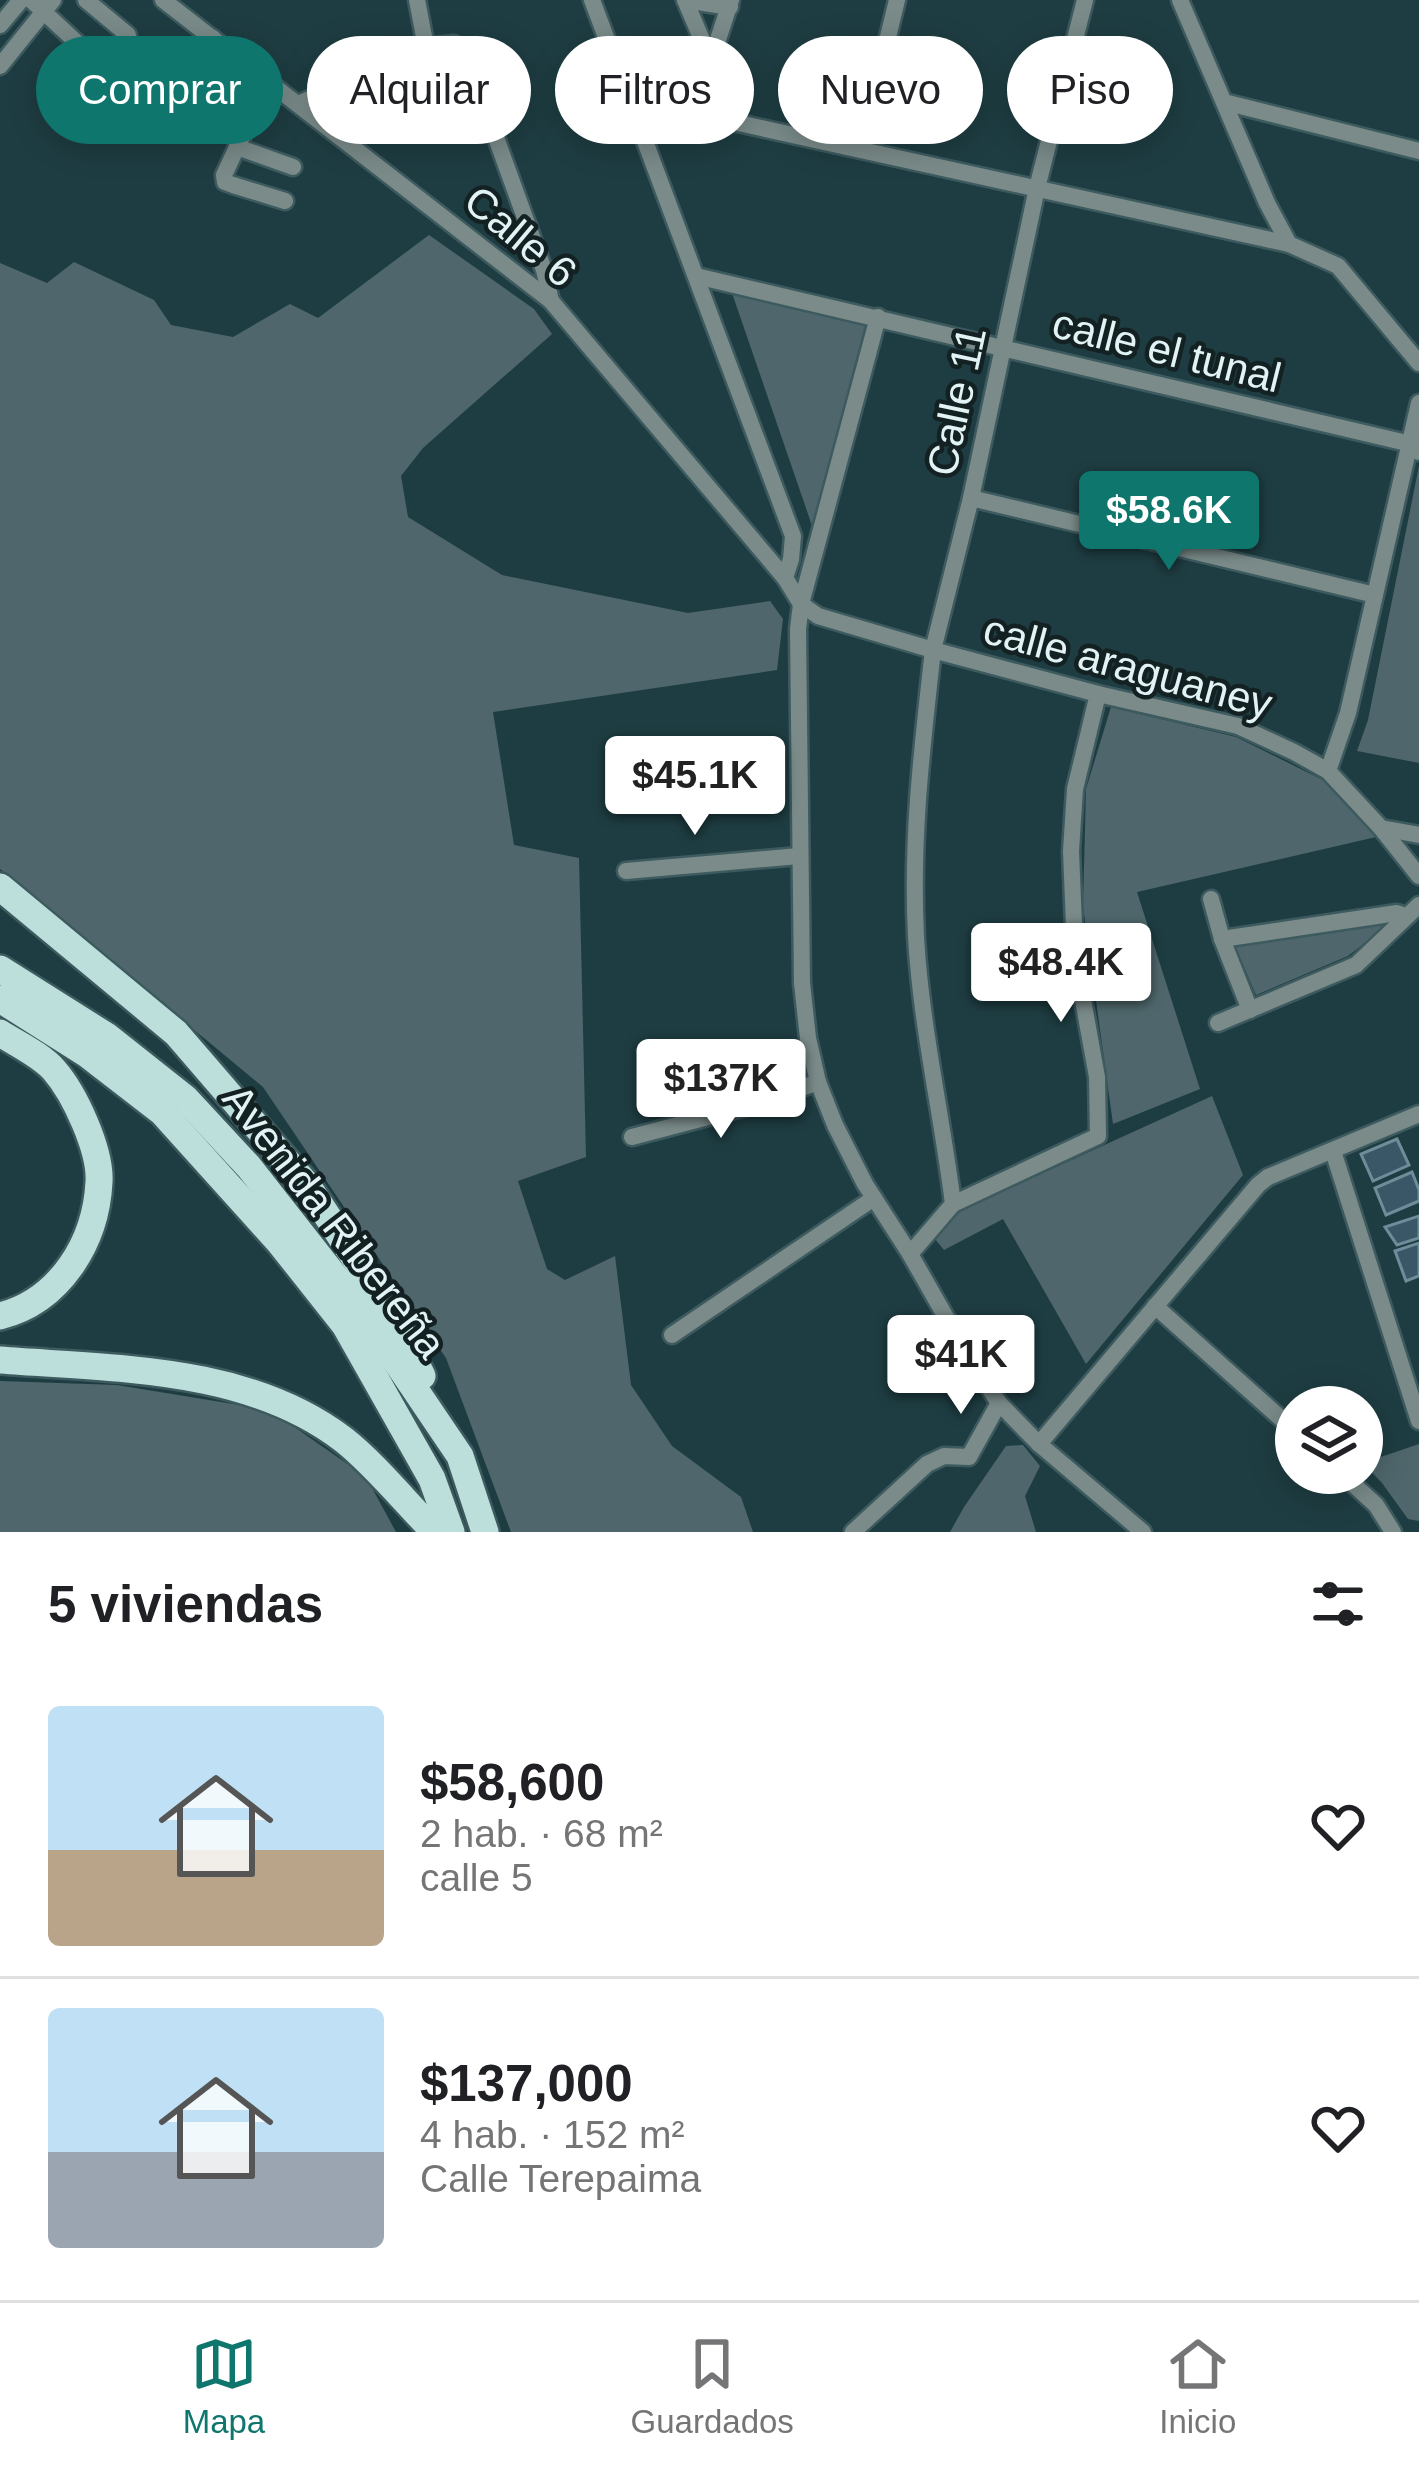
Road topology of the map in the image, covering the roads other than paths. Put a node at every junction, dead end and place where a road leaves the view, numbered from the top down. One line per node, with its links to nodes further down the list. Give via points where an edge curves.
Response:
1 (21, 0): 11 (street)
2 (86, 0): 12 (street)
3 (163, 0): 14 (street, Calle 6)
4 (417, 0): 15 (street)
5 (592, 0): 16 (street)
6 (897, 0): 19 (street)
7 (1085, 0): 32 (street, Calle 11)
8 (1180, 0): 23 (street)
9 (42, 4): 13 (street); 20 (street)
10 (730, 4): 17 (street, via 685,0); 18 (street)
11 (0, 26)
12 (128, 35)
13 (73, 36)
14 (210, 36)
15 (424, 36)
16 (605, 36)
17 (700, 36)
18 (719, 36)
19 (888, 36)
20 (0, 66)
21 (283, 93): 24 (street, Calle 6)
22 (307, 100): 24 (street)
23 (1224, 102): 30 (street); 34 (street)
24 (298, 104): 36 (street, Calle 6)
25 (754, 126): 32 (street)
26 (238, 144): 29 (street)
27 (498, 144): 36 (street)
28 (646, 144): 35 (street)
29 (237, 147): 31 (street); 33 (street, via 225,182)
30 (1419, 151)
31 (292, 167)
32 (1037, 188): 34 (street); 38 (street, Calle 11)
33 (285, 201)
34 (1289, 244): 39 (street, via 1338,266)
35 (696, 276): 37 (street, calle el tunal); 43 (street, via 793,536)
36 (550, 301): 43 (street, Calle 6)
37 (878, 317): 38 (street, calle el tunal); 45 (street)
38 (1005, 348): 41 (street, calle el tunal); 42 (street, Calle 11)
39 (1419, 363)
40 (1419, 403): 41 (street)
41 (1415, 448): 44 (street)
42 (971, 498): 44 (street); 46 (street, Calle 11)
43 (784, 578): 45 (street)
44 (1375, 595): 48 (street)
45 (801, 604): 46 (street); 51 (street)
46 (933, 650): 47 (street, calle araguaney); 68 (street, calle araguaney, via 918,773 916,941)
47 (1099, 694): 48 (street, calle araguaney, via 1238,726); 68 (street, via 1075,789 1071,851 1099,1136)
48 (1328, 771): 49 (street)
49 (1381, 828): 50 (street); 53 (street)
50 (1419, 835)
51 (800, 856): 52 (street); 63 (street, via 802,983)
52 (626, 871)
53 (1419, 876)
54 (0, 886): 78 (main road, via 176,1033 307,1185 392,1315)
55 (1211, 899): 57 (street)
56 (1412, 910): 57 (street); 60 (street, via 1356,965)
57 (1222, 939): 60 (street)
58 (0, 969): 78 (main road, Avenida Ribereña, via 108,1036 185,1098 364,1314)
59 (0, 999): 82 (main road, Avenida Ribereña, via 162,1112 280,1243 345,1325 432,1479)
60 (1250, 1010): 61 (street)
61 (1218, 1023)
62 (0, 1033): 71 (main road, via 53,1069 86,1119 100,1178 91,1232 73,1264 50,1292)
63 (818, 1082): 65 (street); 67 (street)
64 (1419, 1114): 66 (street)
65 (632, 1137)
66 (1333, 1151): 70 (street, via 1258,1185); 76 (street)
67 (874, 1198): 69 (street); 72 (street)
68 (953, 1204): 69 (street)
69 (910, 1254): 74 (street)
70 (1155, 1306): 75 (street); 77 (street)
71 (0, 1316)
72 (672, 1335)
73 (0, 1360): 81 (main road, via 136,1370 280,1402 344,1440)
74 (999, 1403): 77 (street); 84 (street, via 969,1457 926,1464)
75 (1275, 1413)
76 (1419, 1420)
77 (1039, 1444): 80 (street)
78 (460, 1456): 83 (main road, Avenida Ribereña)
79 (1364, 1494): 85 (street)
80 (1142, 1531)
81 (432, 1532)
82 (451, 1532)
83 (484, 1532)
84 (853, 1532)
85 (1393, 1532)

